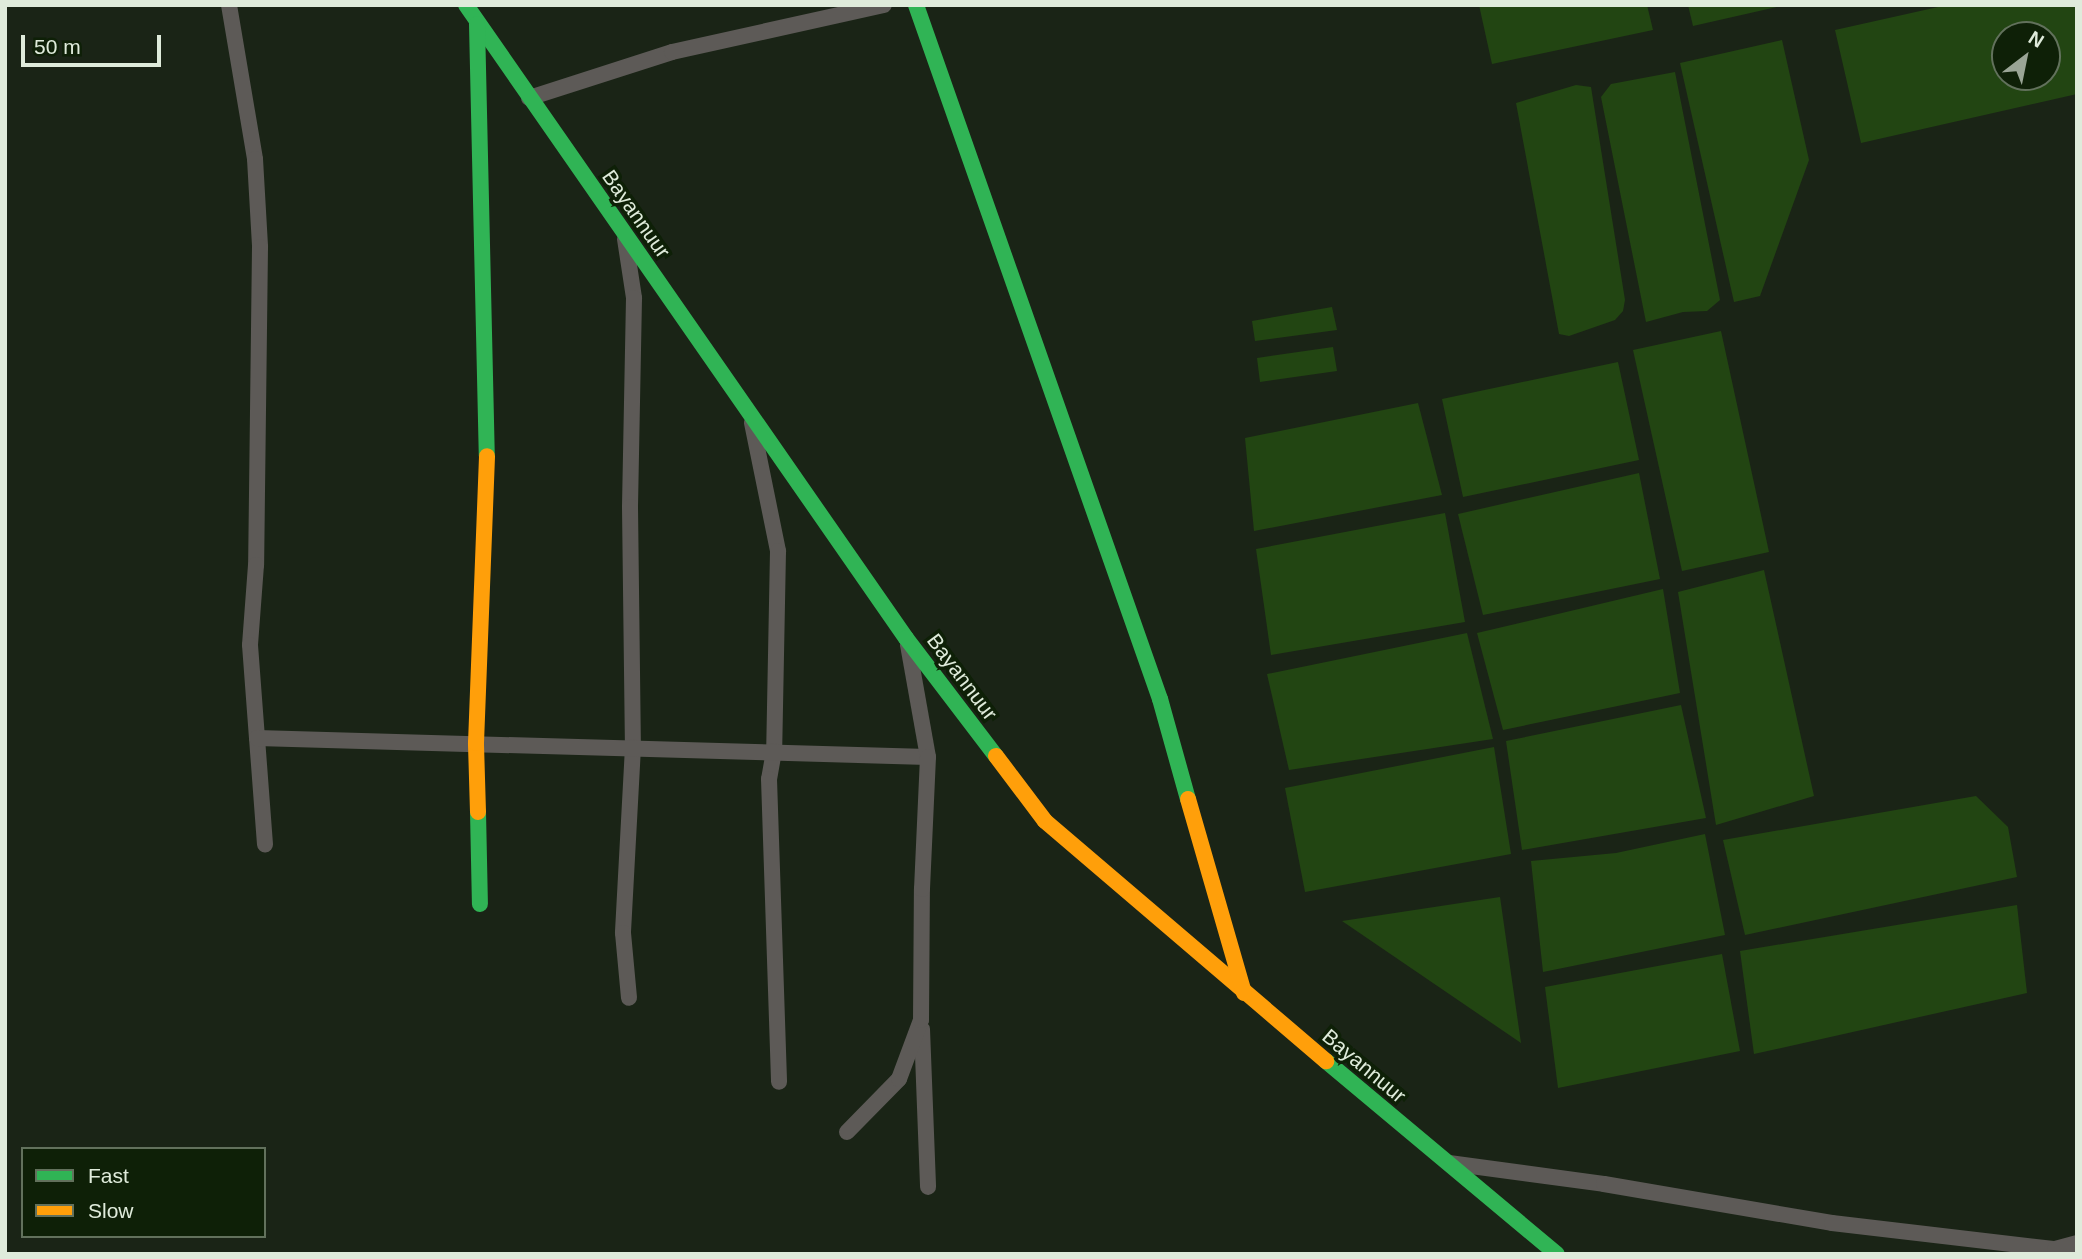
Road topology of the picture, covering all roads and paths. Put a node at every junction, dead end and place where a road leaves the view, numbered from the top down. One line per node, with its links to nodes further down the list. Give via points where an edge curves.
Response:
1 (229, 5): 10 (street, via 255,159 260,247 256,565 250,645)
2 (466, 5): 5 (street, Bayannuur)
3 (884, 5): 6 (street, via 672,52)
4 (916, 5): 17 (street, via 1160,699)
5 (477, 24): 6 (street, Bayannuur); 11 (street, via 487,470)
6 (529, 98): 7 (street, Bayannuur)
7 (625, 234): 8 (street, Bayannuur); 12 (street, via 634,298 630,508)
8 (750, 414): 9 (street, Bayannuur); 13 (street, via 778,551)
9 (906, 638): 14 (street); 17 (street, Bayannuur, via 1045,821)
10 (257, 738): 11 (street); 15 (street)
11 (475, 743): 12 (street); 16 (street)
12 (633, 747): 13 (street); 18 (street, via 623,933)
13 (774, 751): 14 (street); 20 (street, via 769,779)
14 (928, 757): 19 (street)
15 (265, 844)
16 (480, 904)
17 (1244, 993): 22 (street, Bayannuur)
18 (629, 998)
19 (921, 1020): 21 (street, via 900,1079); 23 (street)
20 (779, 1082)
21 (847, 1132)
22 (1447, 1162): 24 (street, via 1832,1223 2055,1250); 25 (street, Bayannuur)
23 (928, 1187)
24 (2077, 1243)
25 (1557, 1254)

